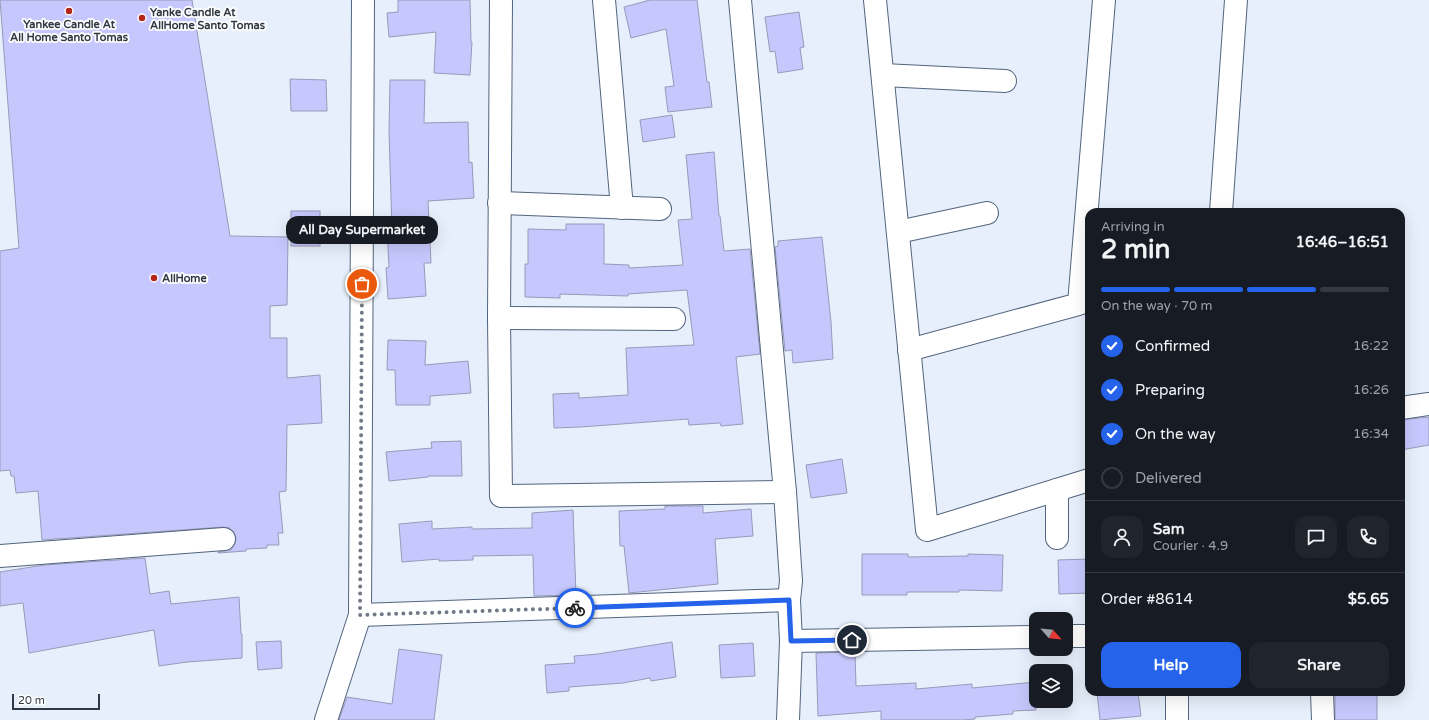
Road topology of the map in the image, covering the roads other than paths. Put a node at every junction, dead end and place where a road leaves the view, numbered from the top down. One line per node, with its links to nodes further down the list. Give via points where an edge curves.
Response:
1 (363, 0): 30 (street)
2 (500, 0): 10 (street)
3 (604, 0): 11 (street)
4 (740, 0): 25 (street)
5 (875, 0): 8 (street)
6 (1104, 0): 12 (street)
7 (1236, 0): 13 (street)
8 (883, 75): 9 (street); 17 (street)
9 (1005, 81)
10 (500, 203): 11 (street); 18 (street)
11 (622, 208): 14 (street)
12 (1087, 208)
13 (1221, 208)
14 (660, 209)
15 (987, 213): 17 (street)
16 (1085, 231): 20 (street, via 1079,304)
17 (898, 232): 20 (street)
18 (499, 318): 19 (street); 25 (street, via 501,496)
19 (674, 319)
20 (909, 350): 24 (street, via 926,530)
21 (1429, 404): 22 (street)
22 (1405, 407)
23 (1085, 481): 24 (street)
24 (1057, 490): 26 (street)
25 (785, 492): 29 (street, via 791,582)
26 (1057, 538)
27 (224, 539): 28 (street)
28 (0, 556)
29 (789, 600): 30 (street); 34 (street)
30 (360, 615): 37 (street)
31 (1073, 636): 32 (street)
32 (1085, 636)
33 (1029, 637): 34 (street)
34 (791, 641): 38 (street)
35 (1177, 696): 39 (street)
36 (1322, 696): 40 (street)
37 (326, 720)
38 (788, 720)
39 (1177, 720)
40 (1323, 720)

